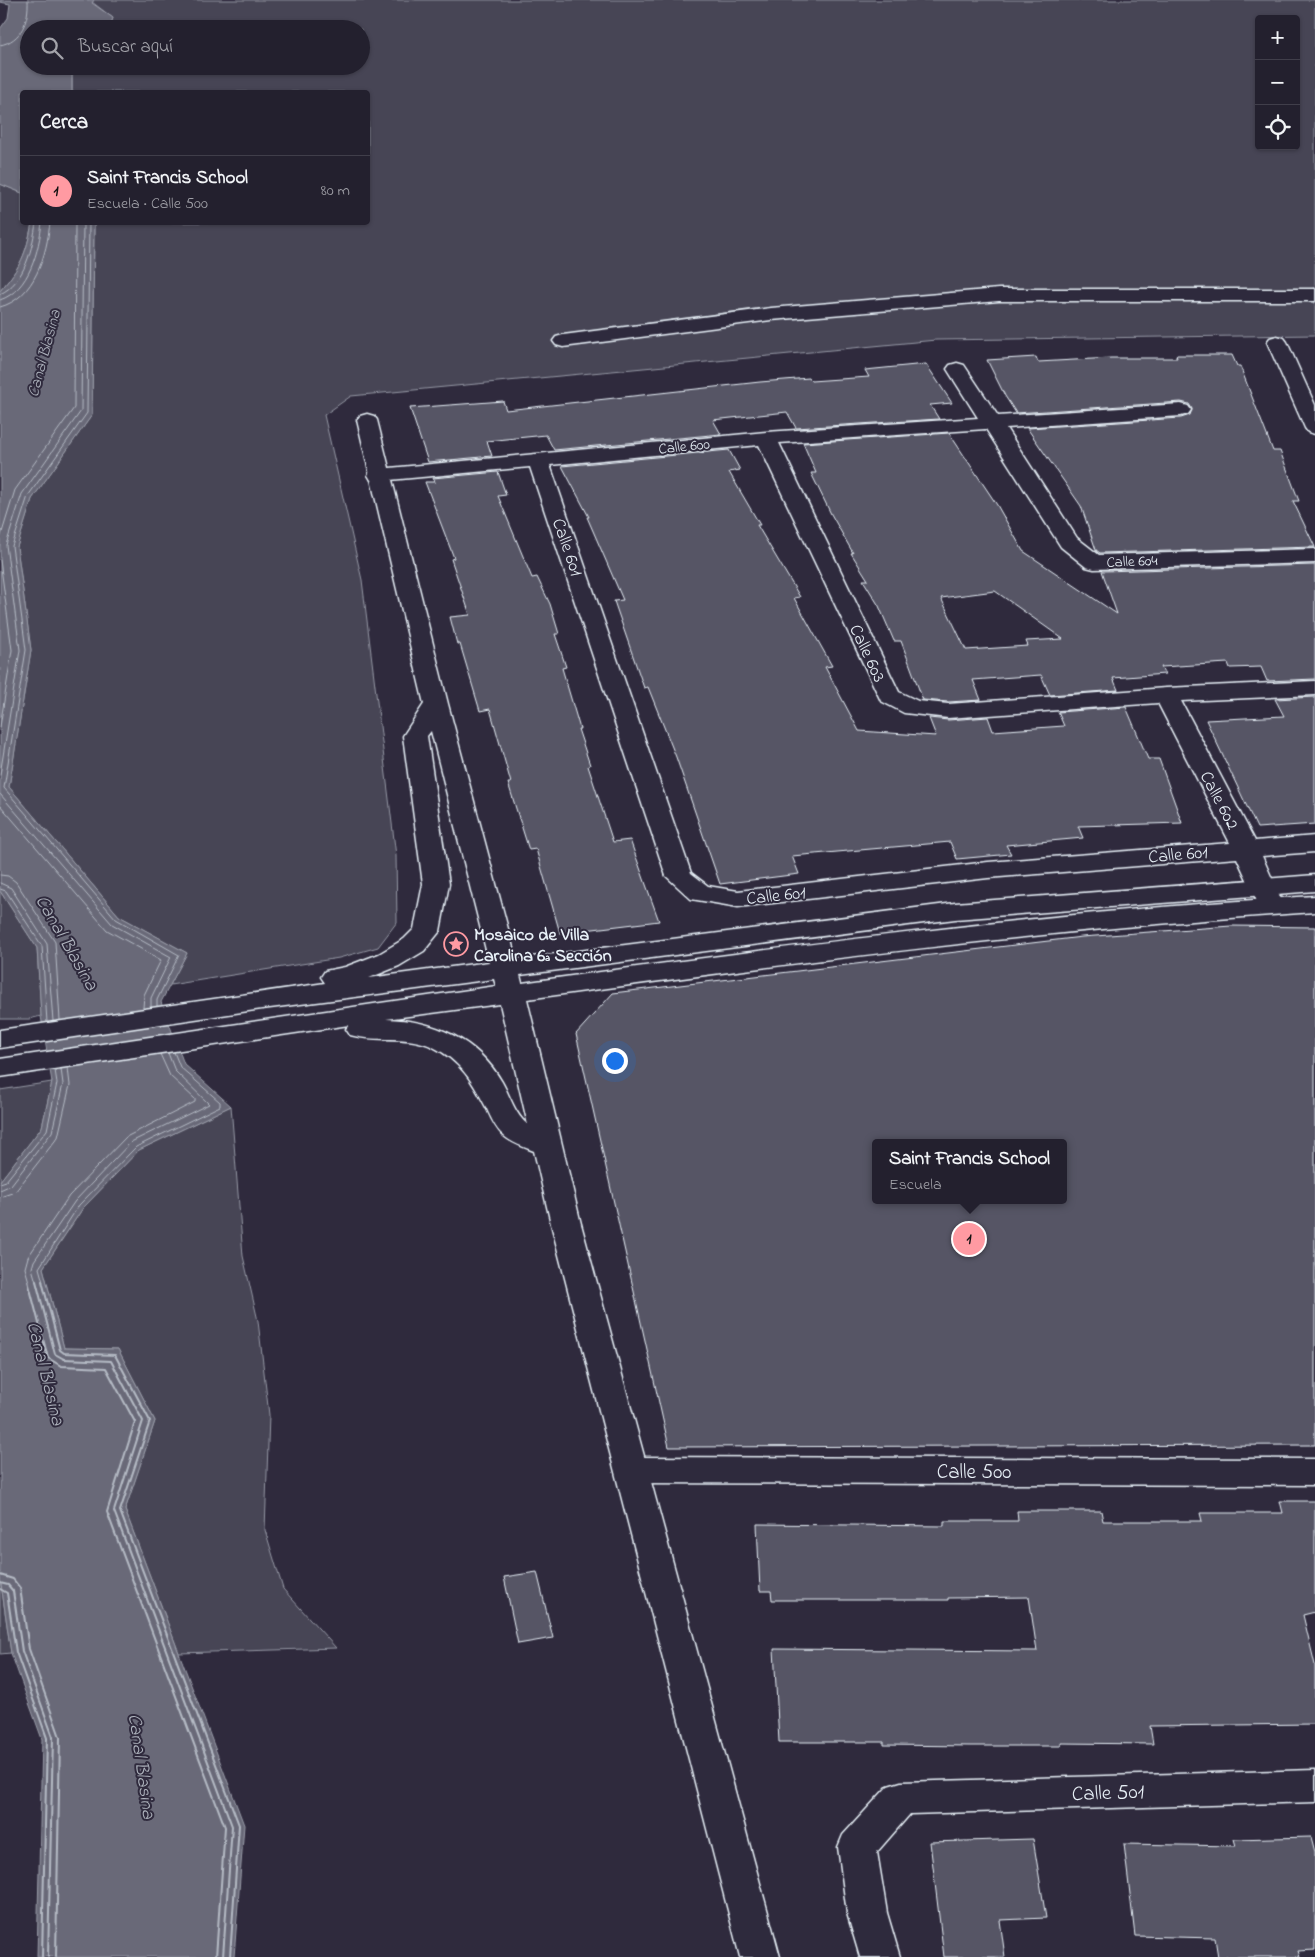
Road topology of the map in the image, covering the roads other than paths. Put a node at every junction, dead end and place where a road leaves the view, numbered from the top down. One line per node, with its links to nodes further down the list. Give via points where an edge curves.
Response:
1 (1315, 295): 2 (street, via 999,295 771,314)
2 (562, 341)
3 (1277, 342): 8 (street)
4 (958, 369): 7 (street, Calle 604)
5 (1181, 410): 7 (street, Calle 600)
6 (367, 420): 11 (street)
7 (990, 422): 9 (street, Calle 600); 12 (street, Calle 604, via 1069,542 1094,562)
8 (1315, 428)
9 (766, 438): 10 (street, Calle 600); 14 (street, Calle 603, via 889,696 913,708 948,711)
10 (538, 460): 11 (street, Calle 600); 17 (street, Calle 601, via 679,876 700,893 738,899 988,870)
11 (379, 475): 15 (street)
12 (1315, 556)
13 (1315, 688): 14 (street)
14 (1166, 695): 17 (street, Calle 602)
15 (436, 704): 21 (street); 22 (street, via 415,736 436,884 427,931 414,945 389,960 350,975 280,988)
16 (1315, 844): 17 (street, Calle 601)
17 (1246, 849): 19 (street, Calle 602)
18 (1315, 883): 19 (street)
19 (1267, 897): 20 (street); 21 (street, via 1049,924)
20 (1315, 904)
21 (508, 981): 22 (street); 23 (street); 26 (street)
22 (262, 1000): 24 (street)
23 (264, 1028): 25 (street); 26 (street, via 306,1033 402,1028 435,1036 458,1048 480,1071 513,1128)
24 (0, 1039)
25 (0, 1068)
26 (549, 1146): 27 (street, via 566,1224)
27 (633, 1470): 28 (street, Calle 500); 30 (street)
28 (1315, 1472)
29 (1315, 1786): 31 (street, Calle 501, via 901,1798 857,1848 867,1913)
30 (760, 1957)
31 (880, 1957)

